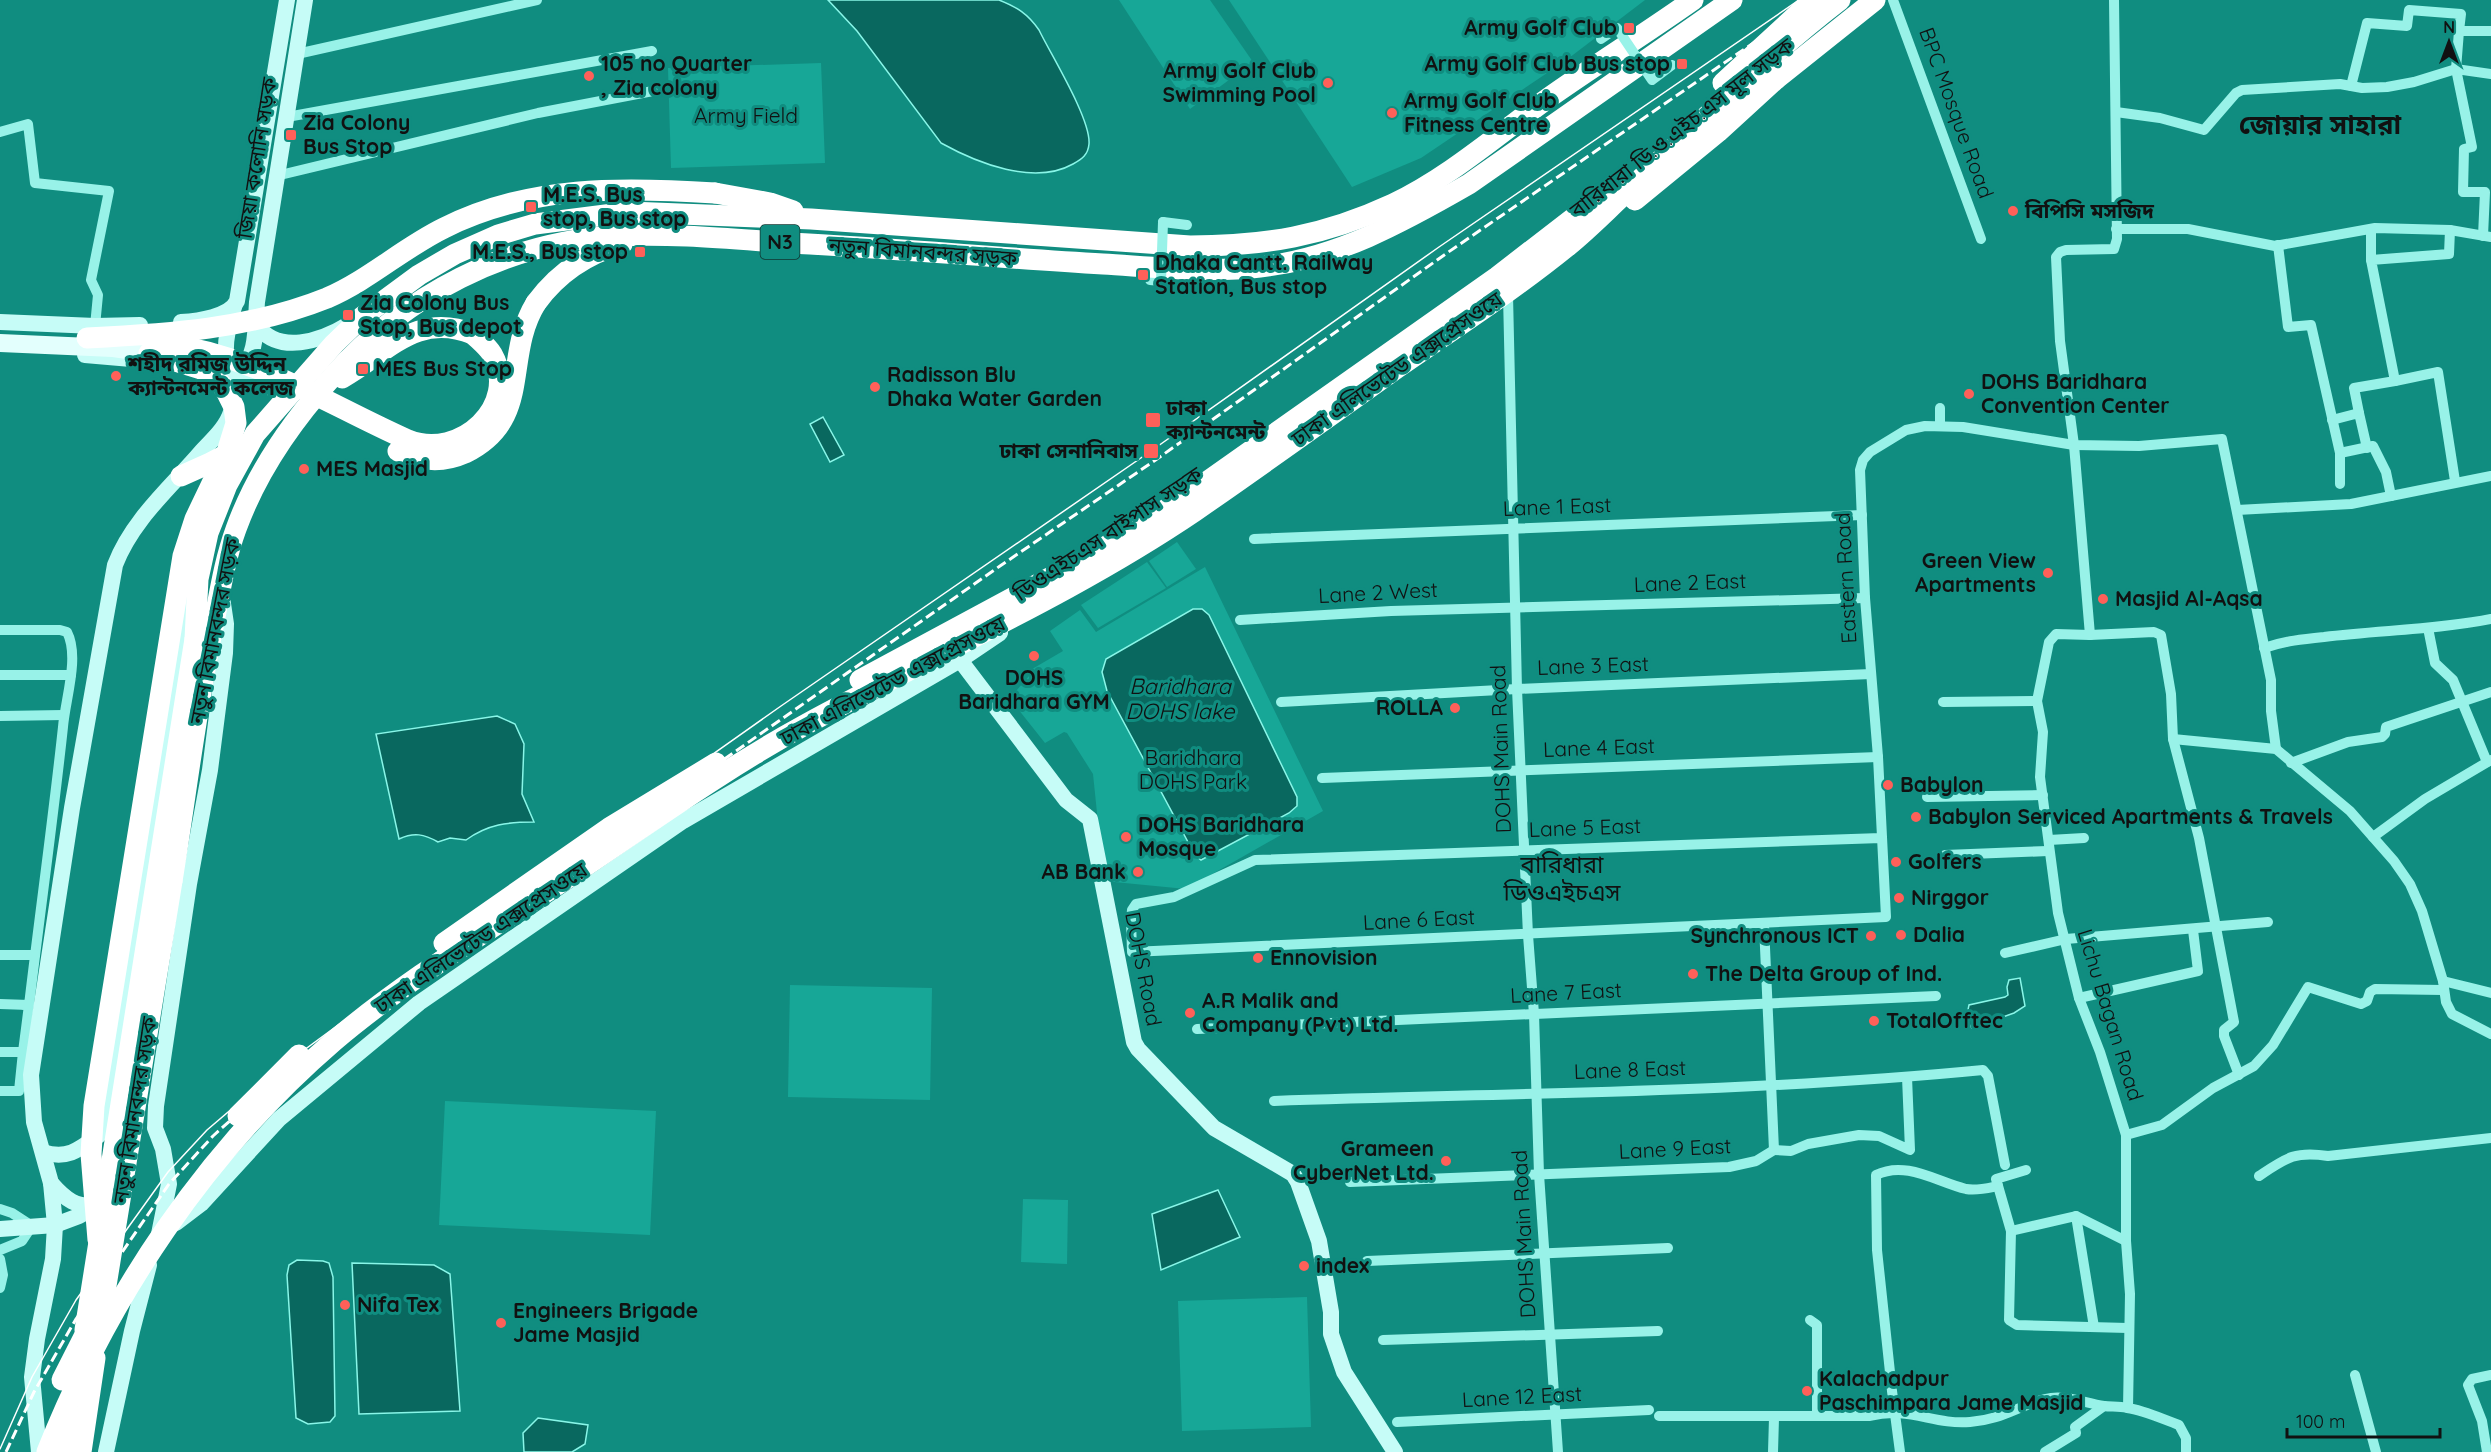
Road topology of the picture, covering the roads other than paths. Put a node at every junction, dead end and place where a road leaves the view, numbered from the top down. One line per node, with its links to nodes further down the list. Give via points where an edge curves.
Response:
1 (287, 0): 43 (main road, জিয়া কলোনি সড়ক)
2 (305, 0): 18 (main road, জিয়া কলোনি সড়ক)
3 (537, 0): 18 (street)
4 (1671, 0): 16 (highway)
5 (1693, 0): 16 (highway, নতুন বিমানবন্দর সড়ক / N3)
6 (1732, 0): 39 (highway, নতুন বিমানবন্দর সড়ক / N3, via 1469,184 1391,226 1321,256 1238,269)
7 (1813, 0): 187 (highway, ঢাকা এলিভেটেড এক্সপ্রেসওয়ে, bridge, via 1623,179 1497,277 1180,500 1094,554 777,726 619,822 346,1013 240,1114 158,1218 76,1348)
8 (1840, 0): 37 (highway, ঢাকা এলিভেটেড এক্সপ্রেসওয়ে, bridge)
9 (1875, 0): 37 (highway, bridge, via 1799,59 1651,189 1590,235)
10 (1887, 0): 42 (main road, বারিধারা ডি.ও.এইচ.এস মূল সড়ক, via 1686,150)
11 (1893, 0): 36 (street, BPC Mosque Road)
12 (2114, 0): 24 (street)
13 (2459, 31): 14 (street); 20 (street); 22 (street, via 2461,14 2409,10 2407,26 2367,23)
14 (2491, 31)
15 (1601, 39): 19 (street, bridge, via 1617,28 1652,81)
16 (1634, 41): 33 (highway, নতুন বিমানবন্দর সড়ক / N3, via 1430,183 1394,204 1315,233 1252,245 1201,246)
17 (652, 51): 25 (street)
18 (297, 54): 25 (main road, জিয়া কলোনি সড়ক)
19 (1672, 65)
20 (2456, 69): 21 (street); 22 (street, via 2387,87); 35 (street, via 2472,147 2464,149 2463,192 2485,192)
21 (2491, 74)
22 (2351, 86): 24 (street, via 2242,90 2204,130)
23 (654, 91): 27 (street, via 538,113)
24 (2116, 112): 30 (street)
25 (287, 117): 27 (main road, জিয়া কলোনি সড়ক)
26 (0, 132): 48 (street, via 28,124 35,183 109,191 91,280 98,295)
27 (276, 176): 46 (main road, জিয়া কলোনি সড়ক)
28 (811, 219): 33 (highway, নতুন বিমানবন্দর সড়ক / N3); 44 (highway, নতুন বিমানবন্দর সড়ক / N3, via 629,212 535,224 455,254); 48 (highway, bridge, via 770,203 715,193 612,189 531,199 475,214 445,227 348,288 275,316 175,334)
29 (1187, 225): 41 (street, bridge, via 1162,222)
30 (2116, 229): 38 (street, via 2187,229); 61 (street, via 2114,249 2066,250 2056,257 2060,341)
31 (2371, 229): 32 (street); 38 (street); 40 (street)
32 (2450, 230): 35 (street); 40 (street, via 2449,254)
33 (1000, 234): 39 (highway)
34 (654, 235): 39 (highway, নতুন বিমানবন্দর সড়ক / N3); 51 (highway, bridge, via 586,257 562,274 528,317 521,336 512,396 503,420 478,446 438,460 394,450 235,369 195,357); 54 (highway, নতুন বিমানবন্দর সড়ক / N3, via 584,240 497,260 400,315 364,343)
35 (2487, 237)
36 (1981, 239)
37 (1571, 243): 189 (highway, ঢাকা এলিভেটেড এক্সপ্রেসওয়ে, bridge, via 1191,514 1078,584 738,764 379,1006 332,1044 244,1130 176,1216 108,1320 71,1392)
38 (2278, 245): 58 (street, via 2288,327 2311,325)
39 (997, 258)
40 (2370, 260): 52 (street)
41 (1156, 280)
42 (1508, 295): 71 (street, DOHS Main Road); 83 (main road, ডিওএইচএস বাইপাস সড়ক)
43 (237, 300): 48 (main road, via 211,316); 53 (main road, জিয়া কলোনি সড়ক, via 226,354)
44 (362, 317): 46 (main road, via 328,335 288,343 272,340); 55 (highway, নতুন বিমানবন্দর সড়ক / N3)
45 (0, 322): 48 (main road)
46 (256, 324): 53 (main road, জিয়া কলোনি সড়ক, via 254,348)
47 (0, 332): 48 (main road)
48 (91, 332): 54 (highway, bridge, via 221,354 265,370 408,441 433,445 455,441 486,418 497,396 497,366 492,353 472,334 454,328 424,327)
49 (0, 343): 51 (main road)
50 (0, 349): 53 (main road, via 155,362)
51 (149, 353): 162 (highway, bridge, via 214,376 234,407 236,423 190,532 178,578 94,1107 91,1154)
52 (2395, 381): 57 (street, via 2354,388); 66 (street, via 2438,372)
53 (233, 382): 55 (main road); 64 (main road, via 231,412 225,424)
54 (326, 384): 74 (highway, নতুন বিমানবন্দর সড়ক / N3, via 297,417 259,478 236,530)
55 (291, 391): 60 (highway, নতুন বিমানবন্দর সড়ক / N3)
56 (1940, 408): 59 (street)
57 (2360, 413): 58 (street); 62 (street)
58 (2332, 420): 63 (street)
59 (1940, 426): 61 (street, Eastern Road); 70 (street, Eastern Road, via 1906,430 1870,452 1860,470)
60 (255, 434): 64 (highway, via 236,449); 73 (highway, নতুন বিমানবন্দর সড়ক / N3, via 216,512)
61 (2074, 445): 69 (street, Eastern Road, via 2139,446 2222,439); 81 (street)
62 (2367, 448): 63 (street); 68 (street, via 2373,446 2386,472)
63 (2340, 453): 67 (street)
64 (181, 476): 146 (main road, via 128,538 111,583 31,1075 34,1122)
65 (2491, 476): 66 (street)
66 (2455, 481): 68 (street)
67 (2340, 484)
68 (2391, 496): 69 (street, via 2351,504)
69 (2236, 510): 82 (street)
70 (1862, 515): 71 (street, Lane 1 East); 75 (street, Eastern Road)
71 (1512, 528): 72 (street, Lane 1 East); 76 (street, DOHS Main Road)
72 (1254, 539)
73 (198, 579): 129 (main road, via 177,656); 162 (highway, নতুন বিমানবন্দর সড়ক / N3, bridge, via 195,639)
74 (221, 587): 130 (main road, via 225,653); 191 (highway, নতুন বিমানবন্দর সড়ক / N3, bridge)
75 (1865, 598): 76 (street, Lane 2 East); 84 (street, Eastern Road)
76 (1517, 608): 78 (street, Lane 2 West); 87 (street, DOHS Main Road)
77 (2491, 619): 79 (street)
78 (1240, 620)
79 (2428, 628): 82 (street, via 2340,635); 90 (street, via 2435,663 2453,680)
80 (0, 630): 86 (street, via 67,632)
81 (2090, 636): 89 (street, Lichu Bagan Road, via 2052,636); 95 (street, via 2154,632 2162,635)
82 (2265, 648): 96 (street)
83 (960, 660): 161 (main road, ডিওএইচএস বাইপাস সড়ক, via 683,821 418,1003 279,1119 201,1204); 192 (main road, DOHS Road, via 1066,800 1090,819 1138,1049 1214,1128 1293,1174 1298,1182 1319,1241 1331,1334 1344,1372)
84 (1871, 674): 87 (street, Lane 3 East); 97 (street, Eastern Road)
85 (0, 675): 86 (street)
86 (71, 675): 93 (street)
87 (1517, 689): 91 (street, Lane 3 East); 100 (street, DOHS Main Road)
88 (2491, 692): 90 (street)
89 (2037, 701): 92 (street); 102 (street, Lichu Bagan Road, via 2043,732)
90 (2461, 701): 98 (street); 99 (street, via 2386,727 2382,736 2348,742)
91 (1281, 702)
92 (1943, 702)
93 (64, 715): 94 (street); 120 (street)
94 (0, 716)
95 (2173, 739): 96 (street); 113 (street, via 2199,838)
96 (2276, 749): 99 (street)
97 (1878, 757): 100 (street, Lane 4 East); 105 (street, Eastern Road)
98 (2489, 761): 104 (street, via 2425,799)
99 (2291, 763): 104 (street, via 2350,811)
100 (1521, 771): 101 (street, Lane 4 East); 108 (street, DOHS Main Road)
101 (1322, 778)
102 (2043, 795): 103 (street); 107 (street, Lichu Bagan Road)
103 (1927, 797)
104 (2373, 837): 121 (street, via 2410,884 2422,911)
105 (1881, 838): 108 (street, Lane 5 East); 110 (street, Eastern Road)
106 (2084, 838): 107 (street)
107 (2049, 846): 109 (street); 116 (street, Lichu Bagan Road, via 2058,913)
108 (1525, 849): 115 (street, DOHS Main Road); 117 (street, Lane 5 East, via 1255,860 1174,897 1137,904 1131,919)
109 (1945, 855)
110 (1886, 917): 112 (street, Lane 6 East)
111 (2268, 922): 113 (street)
112 (1764, 925): 115 (street, Lane 6 East); 125 (street)
113 (2214, 927): 114 (street); 135 (street, via 2234,1022 2224,1030 2224,1036)
114 (2193, 930): 116 (street); 124 (street, via 2198,970)
115 (1528, 935): 117 (street, Lane 6 East); 127 (street, DOHS Main Road)
116 (2066, 939): 118 (street); 124 (street, Lichu Bagan Road)
117 (1132, 952)
118 (2005, 953)
119 (0, 955): 120 (street)
120 (35, 955): 126 (street, via 29,1005)
121 (2443, 986): 122 (street); 131 (street, via 2452,1014); 135 (street, via 2375,989 2361,1004 2308,987 2273,1045)
122 (2491, 993)
123 (1936, 996): 125 (street, Lane 7 East)
124 (2079, 998): 143 (street, Lichu Bagan Road)
125 (1768, 1003): 127 (street, Lane 7 East); 137 (street)
126 (0, 1004): 132 (street, via 29,1005 23,1052)
127 (1534, 1014): 128 (street, Lane 7 East); 139 (street, DOHS Main Road)
128 (1197, 1029)
129 (120, 1032): 130 (main road, via 130,1041 143,1042); 133 (main road)
130 (167, 1034): 134 (main road)
131 (2491, 1034)
132 (0, 1052): 138 (street, via 23,1052 19,1091)
133 (115, 1068): 134 (main road, via 124,1059 148,1061); 142 (main road)
134 (160, 1074): 141 (main road)
135 (2239, 1076): 143 (street, via 2213,1088 2162,1125)
136 (1907, 1077): 137 (street, Lane 8 East); 145 (street, via 1910,1150 1879,1136 1859,1135 1791,1151); 147 (street, Lane 8 East, via 1986,1071)
137 (1771, 1085): 139 (street, Lane 8 East); 145 (street)
138 (0, 1091)
139 (1536, 1092): 140 (street, Lane 8 East); 149 (street, DOHS Main Road)
140 (1274, 1101)
141 (146, 1128): 142 (main road); 154 (main road, via 127,1184); 161 (main road, via 163,1149 169,1184)
142 (105, 1131): 146 (main road, via 65,1155)
143 (2126, 1135): 163 (street, Lichu Bagan Road)
144 (2491, 1138): 150 (street, via 2328,1156 2307,1153 2288,1157)
145 (1774, 1149): 149 (street, Lane 9 East, via 1756,1161 1729,1167)
146 (43, 1152): 152 (main road)
147 (2005, 1165)
148 (2026, 1170): 153 (street, via 1996,1179)
149 (1539, 1174): 151 (street, Lane 9 East); 166 (street, DOHS Main Road)
150 (2259, 1176)
151 (1350, 1182)
152 (51, 1183): 154 (main road, via 71,1203); 157 (main road)
153 (1998, 1186): 160 (street); 180 (street, via 1967,1189 1914,1171 1876,1176 1877,1250)
154 (100, 1204): 157 (main road)
155 (0, 1209): 158 (street)
156 (2076, 1216): 160 (street); 163 (street); 171 (street)
157 (55, 1225): 158 (main road); 185 (main road, via 53,1260 32,1377)
158 (32, 1226): 159 (main road); 165 (street, via 21,1241)
159 (0, 1229)
160 (2011, 1231): 171 (street, via 2009,1320 2017,1325)
161 (159, 1237): 186 (main road, via 144,1281)
162 (98, 1240): 190 (highway, নতুন বিমানবন্দর সড়ক, bridge)
163 (2126, 1241): 172 (street, Lichu Bagan Road)
164 (1668, 1248): 166 (street)
165 (0, 1250)
166 (1544, 1253): 168 (street); 174 (street, DOHS Main Road)
167 (0, 1259): 169 (street)
168 (1367, 1261)
169 (0, 1288)
170 (1810, 1320): 182 (street, via 1817,1325)
171 (2094, 1327): 172 (street)
172 (2128, 1328): 179 (street, Lichu Bagan Road)
173 (1658, 1330): 174 (street)
174 (1548, 1334): 175 (street); 181 (street, DOHS Main Road)
175 (1383, 1340)
176 (2355, 1375): 198 (street)
177 (2491, 1375): 199 (street, via 2472,1379 2468,1385 2482,1421)
178 (2104, 1406): 179 (street, Lane 12 East); 180 (street, Lane 12 East, via 2055,1397 1988,1420 1968,1422); 196 (street, via 2075,1427 2076,1433)
179 (2128, 1408): 197 (street, Lane 12 East, via 2179,1425 2186,1438)
180 (1896, 1411): 182 (street, Lane 12 East, via 1870,1416); 195 (street)
181 (1555, 1415): 183 (street, Lane 12 East, via 1654,1413); 184 (street, Lane 12 East); 193 (street, DOHS Main Road)
182 (1817, 1416): 183 (street, Lane 12 East)
183 (1774, 1418): 194 (street)
184 (1397, 1422)
185 (37, 1424): 186 (main road, via 50,1440 70,1445); 188 (main road)
186 (107, 1444)
187 (32, 1452)
188 (39, 1452)
189 (47, 1452)
190 (65, 1452)
191 (81, 1452)
192 (1395, 1452)
193 (1558, 1452)
194 (1773, 1452)
195 (1900, 1452)
196 (2045, 1452)
197 (2186, 1452)
198 (2376, 1452)
199 (2487, 1452)

